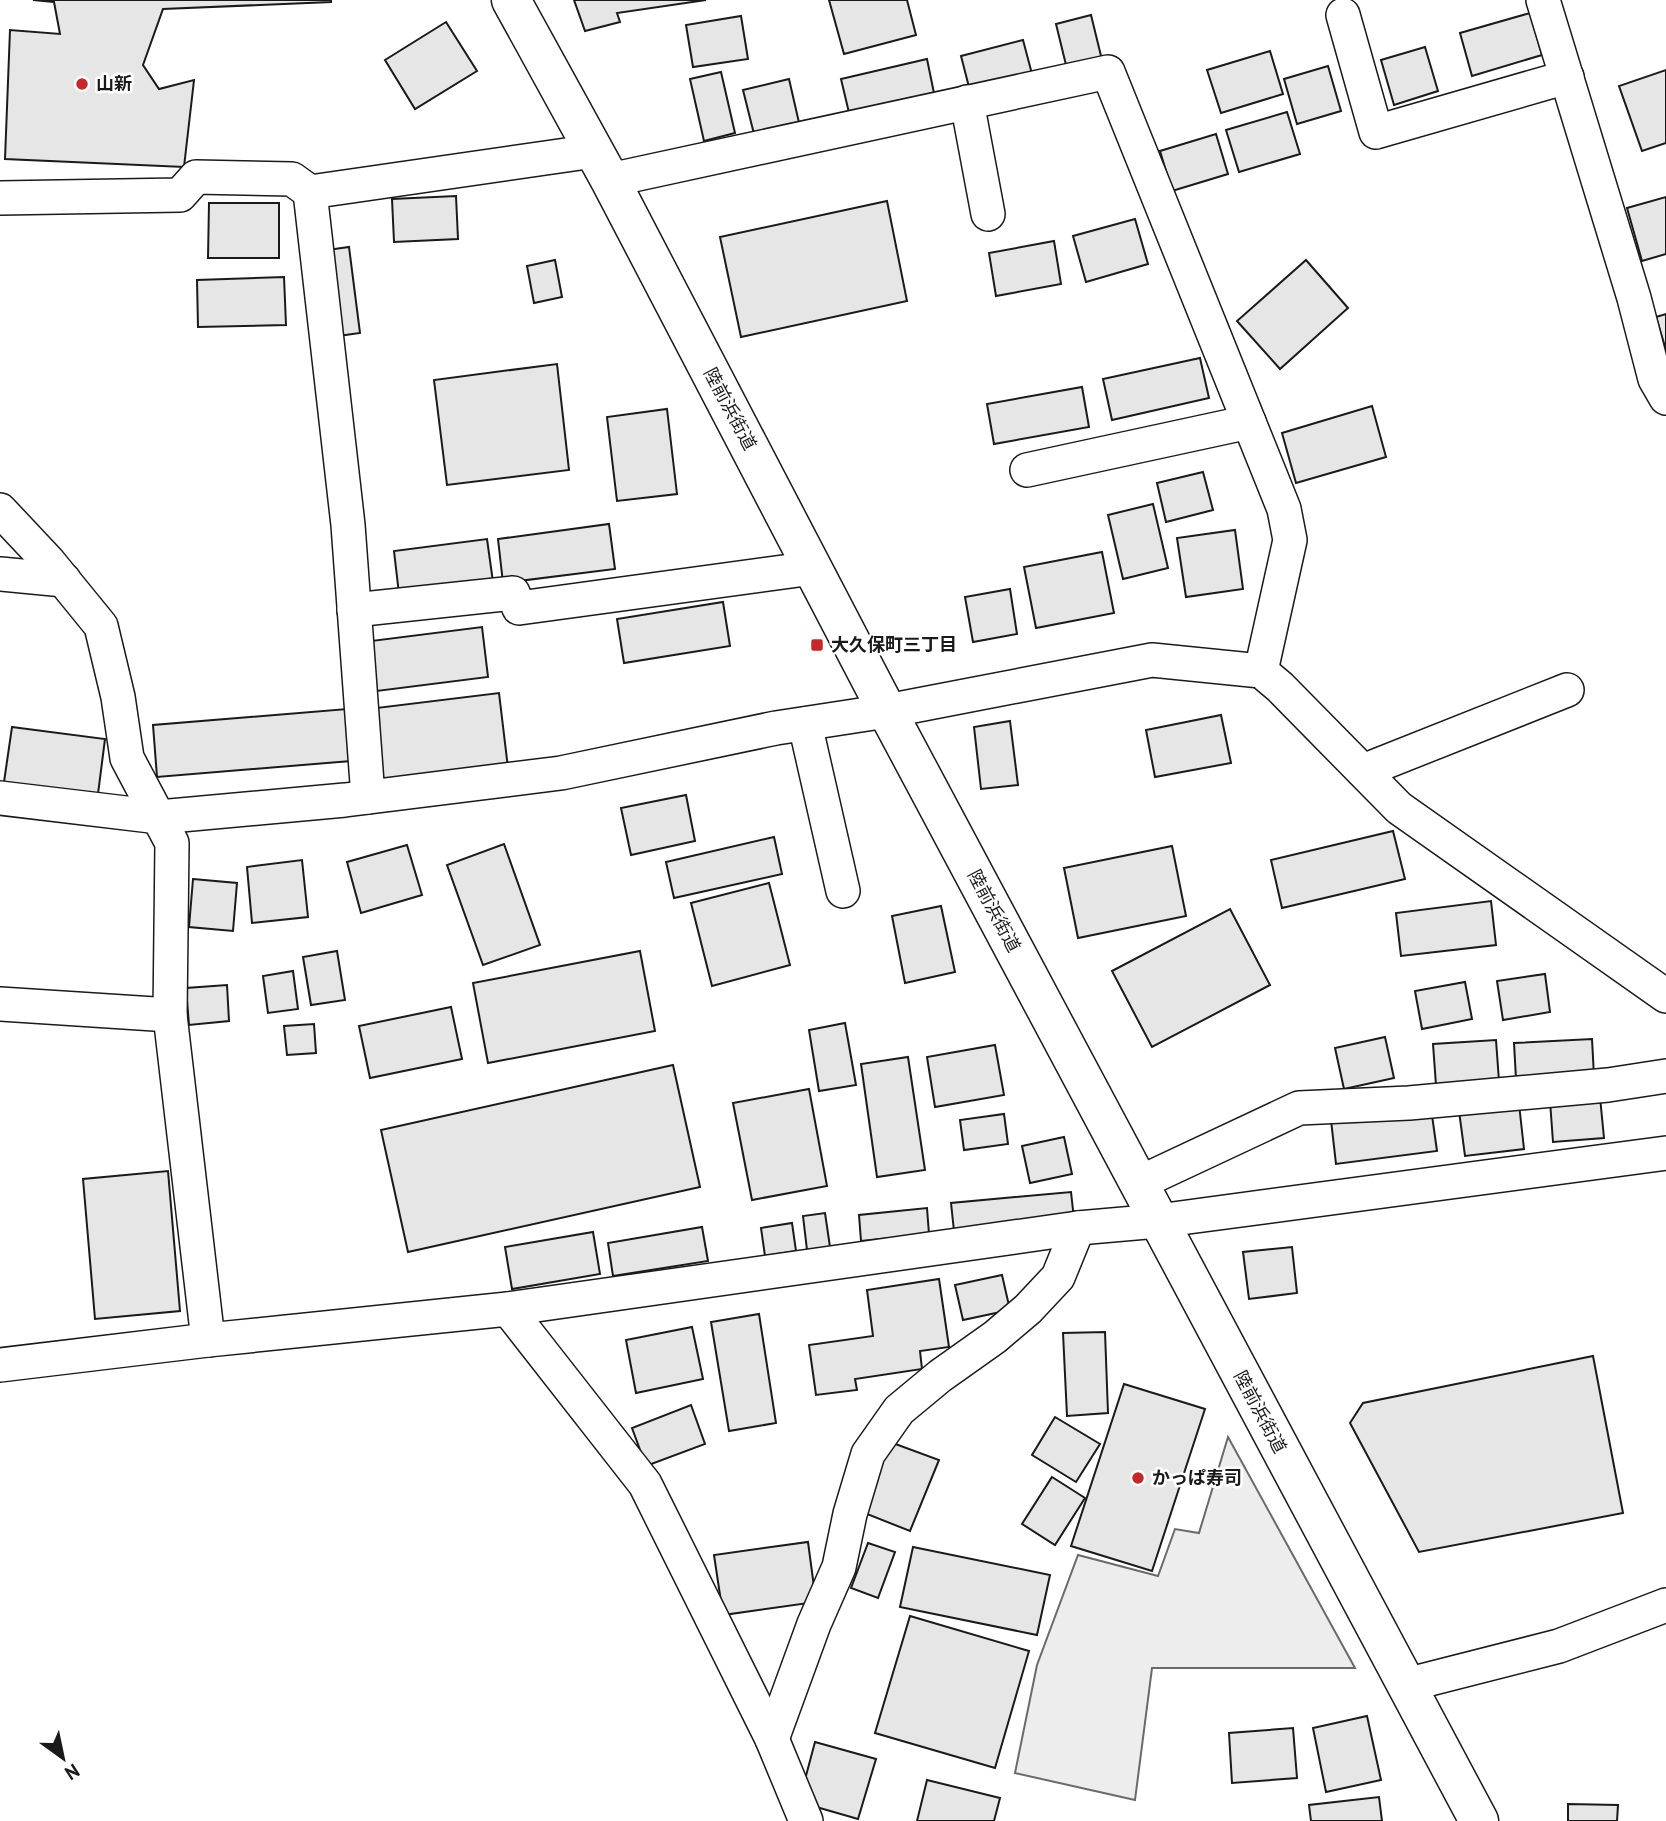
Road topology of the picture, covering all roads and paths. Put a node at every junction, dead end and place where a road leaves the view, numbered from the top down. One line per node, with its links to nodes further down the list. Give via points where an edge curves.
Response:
1 (511, 0): 6 (highway, 陸前浜街道)
2 (1543, 0): 4 (street)
3 (1343, 15): 4 (street, via 1376,132)
4 (1567, 77): 10 (street, via 1655,379)
5 (967, 102): 6 (street); 9 (street); 11 (street, via 1108,72)
6 (602, 165): 7 (street); 14 (highway, 陸前浜街道)
7 (310, 192): 8 (street, via 292,179 196,177 180,195); 17 (street)
8 (0, 198)
9 (988, 214)
10 (1666, 398)
11 (1249, 422): 12 (street); 18 (street, via 1284,509 1290,540)
12 (1027, 470)
13 (0, 510): 16 (street)
14 (813, 568): 17 (street, via 519,608 513,593); 20 (highway, 陸前浜街道)
15 (0, 574): 16 (street)
16 (64, 580): 25 (street, via 101,626 127,758)
17 (354, 610): 24 (street)
18 (1261, 671): 20 (street, via 1152,660); 22 (street)
19 (1567, 690): 22 (street)
20 (887, 711): 21 (street); 32 (highway, 陸前浜街道)
21 (805, 724): 24 (street, via 561,773); 26 (street)
22 (1363, 771): 27 (street, via 1399,808)
23 (0, 797): 25 (street)
24 (368, 797): 25 (street)
25 (159, 817): 29 (street, via 172,843)
26 (843, 891)
27 (1666, 996)
28 (0, 1004): 29 (street)
29 (170, 1016): 36 (street)
30 (1666, 1076): 32 (street, via 1409,1103 1299,1108)
31 (1666, 1153): 33 (street)
32 (1139, 1183): 33 (highway, 陸前浜街道)
33 (1158, 1220): 34 (street); 39 (highway, 陸前浜街道)
34 (1077, 1227): 35 (street); 40 (street, via 1058,1277 995,1337 899,1410 868,1454 839,1567)
35 (508, 1309): 36 (street); 40 (street, via 645,1484)
36 (208, 1340): 37 (street)
37 (0, 1365)
38 (1666, 1605): 39 (street, via 1559,1646)
39 (1406, 1685): 42 (highway, 陸前浜街道)
40 (772, 1740): 41 (street)
41 (806, 1821)
42 (1479, 1821)

